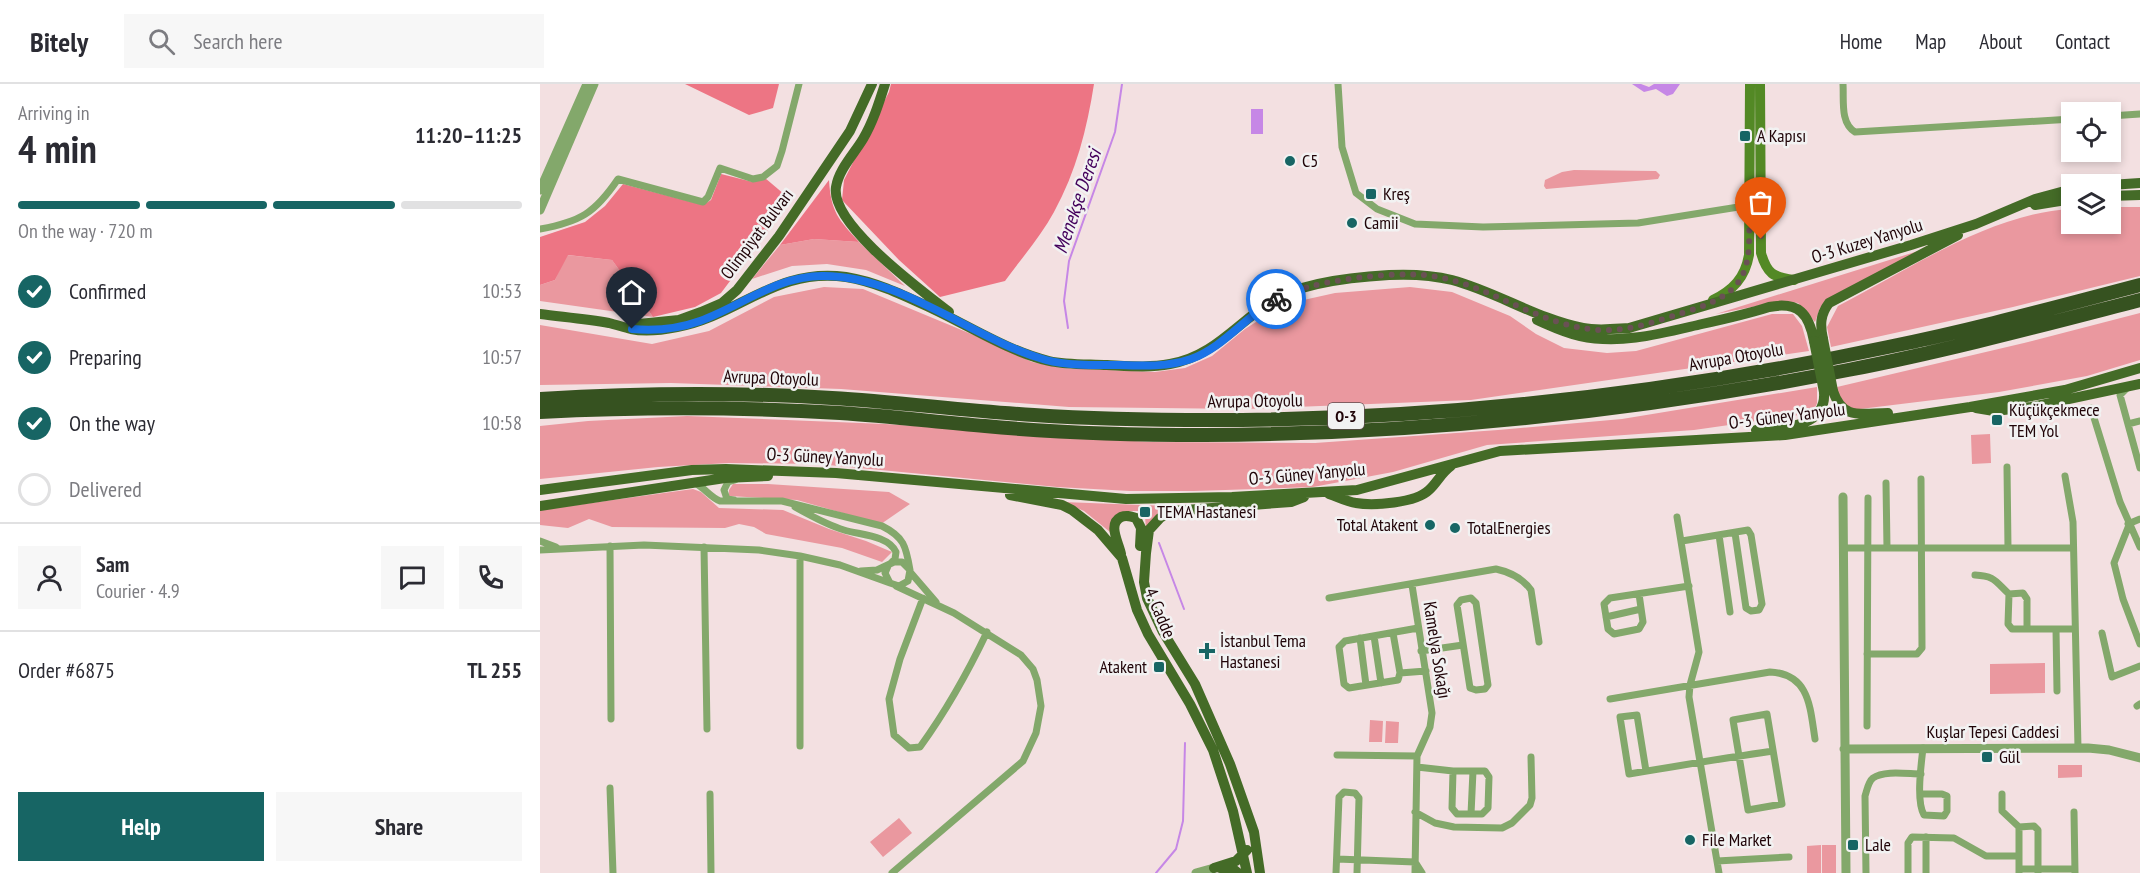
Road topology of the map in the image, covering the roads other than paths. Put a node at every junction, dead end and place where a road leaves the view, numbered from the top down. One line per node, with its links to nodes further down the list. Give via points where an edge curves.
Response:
1 (587, 84): 15 (street)
2 (594, 84): 21 (street)
3 (799, 84): 24 (street, via 783,152 777,166 763,177 753,179 720,168 703,202 618,179 590,211 565,224)
4 (872, 84): 31 (main road, Olimpiyat Bulvarı, via 850,131 737,290 722,303 679,320)
5 (885, 84): 32 (main road, via 864,138 838,180 838,205 868,244)
6 (1338, 84): 20 (street, via 1342,147 1356,193 1377,209 1415,224 1483,227 1638,223)
7 (1750, 84): 20 (main road)
8 (1760, 84): 20 (main road)
9 (1844, 84): 12 (street, via 1845,122 1855,132)
10 (2140, 114): 11 (street)
11 (2121, 115)
12 (2061, 120)
13 (2140, 183): 14 (main road)
14 (2121, 184)
15 (540, 190)
16 (2061, 192): 22 (main road)
17 (2140, 195): 18 (main road)
18 (2121, 196)
19 (2061, 201): 22 (main road)
20 (1754, 206): 25 (main road, via 1764,265 1776,277); 29 (main road, via 1745,273 1726,294)
21 (540, 210)
22 (2006, 212): 23 (main road)
23 (1976, 224): 25 (main road, O-3 Kuzey Yanyolu); 33 (main road, via 1829,303 1823,311)
24 (540, 229)
25 (1794, 280): 29 (main road, O-3 Kuzey Yanyolu)
26 (2140, 285): 37 (highway, Avrupa Otoyolu / O-3, via 1849,355 1656,388 1475,409 1214,420 1116,419 786,396 623,394)
27 (1479, 290): 29 (main road, O-3 Kuzey Yanyolu, via 1557,321 1602,330 1629,328); 32 (main road, O-3 Kuzey Yanyolu, via 1423,275 1388,275 1305,286 1270,302 1192,359 1146,366 1048,361); 33 (main road, via 1561,331 1581,336 1604,339 1655,335 1787,306 1807,317)
28 (2140, 300): 40 (highway, Avrupa Otoyolu / O-3, via 1847,370 1636,406 1480,424 1154,435 754,409)
29 (1691, 311)
30 (540, 314): 31 (main road, O-3 Kuzey Yanyolu)
31 (612, 324): 32 (main road, O-3 Kuzey Yanyolu, via 653,330 688,324 776,285 822,276 869,282)
32 (963, 324)
33 (1819, 340): 36 (main road, bridge)
34 (2140, 368): 38 (main road, O-3 Güney Yanyolu, via 2065,390)
35 (2135, 386): 38 (main road, via 2031,407 1994,411); 43 (street, via 2120,395)
36 (1829, 392): 41 (main road, via 1843,410 1851,413); 44 (main road, via 1821,412 1805,423)
37 (540, 399)
38 (1970, 407): 41 (main road, O-3 Güney Yanyolu)
39 (2091, 408): 66 (street)
40 (540, 412)
41 (1928, 413): 44 (main road, O-3 Güney Yanyolu, via 1785,435)
42 (2140, 421): 43 (street)
43 (2128, 424): 47 (street)
44 (1670, 442): 45 (main road, O-3 Güney Yanyolu, via 1514,449)
45 (1456, 462): 56 (main road, O-3 Güney Yanyolu, via 1369,487); 56 (main road, via 1426,493 1401,501 1354,503)
46 (2007, 467): 80 (street)
47 (2140, 468)
48 (807, 471): 50 (main road); 52 (main road, O-3 Güney Yanyolu); 55 (main road, O-3 Güney Yanyolu, via 692,470)
49 (2065, 476): 81 (street)
50 (742, 477): 53 (main road); 60 (street, via 728,482 723,490 727,499)
51 (1921, 479): 79 (street)
52 (936, 481): 57 (main road, O-3 Güney Yanyolu, via 1126,499); 84 (main road, 4. Cadde, via 1062,505 1085,518)
53 (695, 483): 60 (street, via 713,498); 62 (main road)
54 (1886, 483): 78 (street)
55 (540, 490)
56 (1323, 492): 57 (main road, O-3 Güney Yanyolu)
57 (1309, 493): 89 (main road, 4. Cadde, via 1299,500 1168,513 1149,530)
58 (1843, 497): 76 (street)
59 (1868, 498): 77 (street)
60 (739, 502): 61 (street)
61 (788, 503): 64 (street); 67 (street)
62 (540, 504)
63 (1677, 517): 71 (street)
64 (852, 518): 67 (street); 87 (street, via 882,526 898,536 907,551)
65 (2140, 519): 66 (street)
66 (2128, 524): 73 (street); 111 (street, via 2114,563)
67 (843, 530): 85 (street, via 892,545 896,555)
68 (1735, 533): 68 (street, via 1746,608 1759,610 1762,604 1751,536 1748,530); 69 (street)
69 (1719, 536): 71 (street); 99 (street)
70 (540, 541): 75 (street)
71 (1682, 541): 92 (street)
72 (610, 546): 74 (street); 75 (street); 123 (street)
73 (2140, 546)
74 (704, 547): 83 (street); 125 (street)
75 (559, 548): 82 (street)
76 (1843, 548): 77 (street); 130 (street)
77 (1868, 548): 78 (street); 114 (street)
78 (1887, 548): 79 (street)
79 (1921, 548): 80 (street); 114 (street, via 1922,648 1917,654)
80 (2008, 548): 81 (street)
81 (2073, 548): 102 (street)
82 (540, 550)
83 (800, 556): 86 (street); 127 (street)
84 (1122, 558): 89 (main road, via 1114,525 1119,518 1130,516 1136,518 1141,528); 154 (main road, 4. Cadde, via 1148,634 1213,750)
85 (889, 565): 86 (street); 87 (street, via 902,562); 90 (street, via 886,577)
86 (856, 571): 90 (street)
87 (910, 572): 90 (street, via 906,583); 97 (street)
88 (1976, 575): 94 (street, via 1996,579)
89 (1144, 582): 153 (main road, 4. Cadde, via 1156,619 1213,723)
90 (893, 585): 95 (street)
91 (1412, 585): 96 (street); 101 (street, Kamelya Sokağı); 110 (street, via 1496,569 1506,571 1531,590)
92 (1689, 585): 93 (street); 120 (street, via 1700,652)
93 (1639, 594): 98 (street); 100 (street, via 1610,598 1604,604)
94 (2008, 594): 103 (street, via 2008,624 2012,629); 103 (street, via 2023,593 2027,599)
95 (923, 598): 97 (street); 105 (street, via 889,699 894,735 909,748 920,747 934,728)
96 (1329, 598)
97 (940, 606): 105 (street)
98 (1641, 609): 100 (street); 100 (street, via 1643,622 1639,629 1614,634 1608,629)
99 (1730, 612)
100 (1606, 617)
101 (1418, 628): 106 (street); 113 (street, Kamelya Sokağı)
102 (2074, 628): 104 (street); 129 (street)
103 (2027, 629): 104 (street)
104 (2056, 629): 121 (street)
105 (987, 632): 169 (street, via 1022,655 1033,669 1041,706 1031,745 1023,761)
106 (1393, 633): 108 (street); 117 (street)
107 (2102, 633): 115 (street, via 2112,677)
108 (1374, 636): 109 (street); 118 (street)
109 (1360, 638): 119 (street); 119 (street, via 1345,640 1339,647 1344,684 1349,688)
110 (1539, 642)
111 (2140, 644)
112 (1463, 645): 112 (street, via 1456,605 1471,598 1476,603 1488,684 1485,689 1470,688); 113 (street)
113 (1421, 651): 116 (street, Kamelya Sokağı)
114 (1867, 654): 124 (street)
115 (2140, 666)
116 (1426, 671): 117 (street); 133 (street, Kamelya Sokağı, via 1432,714)
117 (1400, 673): 118 (street, via 1398,680)
118 (1381, 683): 119 (street)
119 (1366, 685)
120 (1690, 685): 122 (street); 126 (street, via 1782,672 1808,696); 137 (street)
121 (2056, 691)
122 (1610, 699)
123 (611, 719)
124 (1867, 726)
125 (707, 729)
126 (1815, 739)
127 (800, 746)
128 (1923, 748): 129 (street, Kuşlar Tepesi Caddesi); 130 (street, Kuşlar Tepesi Caddesi); 142 (street)
129 (2078, 748): 136 (street, Kuşlar Tepesi Caddesi)
130 (1844, 749): 179 (street)
131 (1773, 752): 134 (street); 134 (street, via 1767,714 1733,720); 134 (street, via 1782,804 1749,810)
132 (1337, 755): 133 (street)
133 (1418, 756): 138 (street, Kamelya Sokağı)
134 (1740, 756): 137 (street)
135 (1531, 757): 152 (street, via 1530,805 1502,828)
136 (2140, 758)
137 (1700, 761): 141 (street); 161 (street)
138 (1417, 767): 139 (street); 148 (street, Kamelya Sokağı)
139 (1453, 771): 140 (street); 149 (street, via 1452,808)
140 (1473, 771): 150 (street); 150 (street, via 1485,771 1489,777 1488,808 1482,814)
141 (1646, 771): 141 (street, via 1629,774 1620,717 1637,715)
142 (1921, 774): 145 (street); 180 (street, via 1884,774 1873,777 1868,784)
143 (610, 788): 167 (street)
144 (710, 794): 168 (street)
145 (1921, 794): 145 (street, via 1947,796 1944,816 1924,815)
146 (2002, 794): 151 (street, via 2002,811)
147 (2074, 812): 166 (street)
148 (1415, 813): 152 (street); 162 (street, Kamelya Sokağı)
149 (1460, 814): 150 (street); 152 (street)
150 (1471, 814)
151 (2019, 826): 157 (street); 165 (street, via 2034,826 2038,830)
152 (1460, 828)
153 (1254, 832): 156 (main road); 173 (main road, 4. Cadde)
154 (1239, 833): 156 (main road, 4. Cadde); 163 (main road, via 1236,852)
155 (1926, 837): 157 (street, via 1954,838 1986,856); 181 (street, via 1912,837 1908,843); 182 (street)
156 (1244, 855): 163 (main road); 172 (main road, 4. Cadde)
157 (2019, 856): 164 (street)
158 (1789, 857): 161 (street)
159 (1337, 859): 160 (street); 160 (street, via 1339,797 1344,792 1359,798); 174 (street)
160 (1358, 860): 162 (street); 175 (street)
161 (1717, 861): 178 (street)
162 (1415, 862): 176 (street, Kamelya Sokağı); 177 (street)
163 (1214, 868): 170 (street); 171 (main road)
164 (2019, 871): 165 (street)
165 (2038, 871): 166 (street)
166 (2075, 871)
167 (613, 873)
168 (711, 873)
169 (892, 873)
170 (1196, 873)
171 (1238, 873)
172 (1247, 873)
173 (1260, 873)
174 (1336, 873)
175 (1357, 873)
176 (1415, 873)
177 (1422, 873)
178 (1719, 873)
179 (1846, 873)
180 (1866, 873)
181 (1908, 873)
182 (1926, 873)

